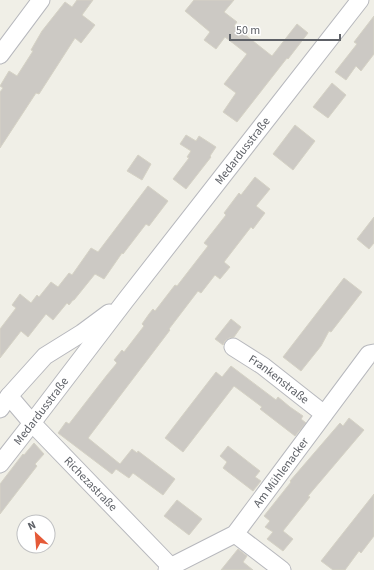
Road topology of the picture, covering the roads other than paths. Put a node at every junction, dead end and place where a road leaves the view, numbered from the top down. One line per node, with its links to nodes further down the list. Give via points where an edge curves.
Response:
1 (40, 0): 3 (street)
2 (360, 0): 4 (street, Medardusstraße)
3 (0, 56)
4 (125, 301): 7 (street, Medardusstraße, via 82,333 45,356); 9 (street, Medardusstraße)
5 (233, 347): 8 (street, Frankenstraße, via 263,366)
6 (374, 353): 8 (street, Am Mühlenacker, via 369,354)
7 (4, 402): 9 (street, Richezastraße)
8 (324, 414): 11 (street, Am Mühlenacker)
9 (32, 423): 10 (street, Medardusstraße); 12 (street, Richezastraße)
10 (0, 464)
11 (235, 534): 12 (street, Am Mühlenacker); 13 (street)
12 (170, 569)
13 (282, 570)

